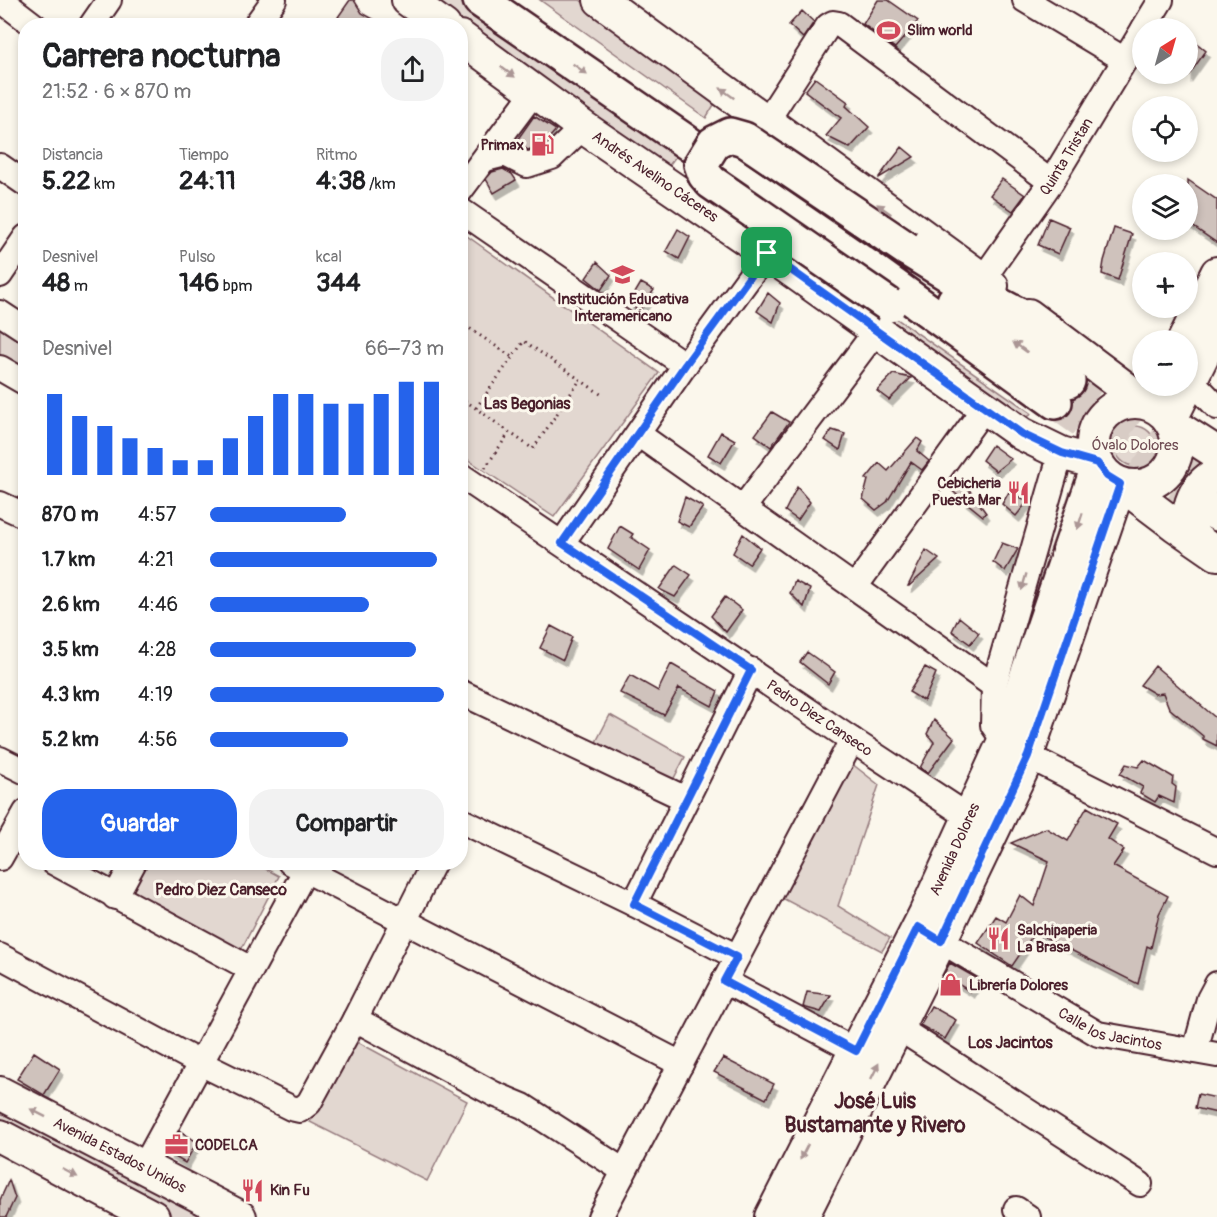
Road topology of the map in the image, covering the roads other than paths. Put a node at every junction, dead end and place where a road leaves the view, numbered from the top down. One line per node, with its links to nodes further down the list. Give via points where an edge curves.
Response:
1 (1, 0): 9 (street)
2 (109, 0): 10 (street)
3 (274, 0): 11 (street)
4 (480, 0): 40 (highway, one-way to 40, via 872,269)
5 (518, 0): 40 (highway, one-way to 5)
6 (600, 0): 17 (main road, one-way to 6)
7 (1024, 0): 15 (street)
8 (1161, 0): 12 (street, Quinta Tristan)
9 (25, 18)
10 (97, 18)
11 (261, 18)
12 (1150, 18)
13 (468, 44): 16 (main road, Andrés Avelino Cáceres, one-way to 16)
14 (1132, 48): 15 (street, Quinta Tristan)
15 (1125, 60): 23 (street, Quinta Tristan)
16 (534, 92): 18 (main road, Andrés Avelino Cáceres); 19 (street)
17 (766, 122): 23 (street, via 828,26 839,24); 29 (main road, one-way to 17)
18 (583, 127): 19 (street, via 552,157 526,165 505,154); 26 (main road, Andrés Avelino Cáceres)
19 (485, 159): 22 (street)
20 (0, 166): 21 (street)
21 (18, 178)
22 (468, 181)
23 (1051, 182): 29 (street, Quinta Tristan)
24 (468, 216): 36 (street)
25 (18, 248): 28 (street)
26 (767, 253): 31 (main road, Andrés Avelino Cáceres); 36 (street)
27 (1217, 273): 34 (main road)
28 (0, 274)
29 (983, 279): 35 (main road)
30 (0, 313): 32 (street)
31 (882, 318): 35 (highway, bridge, via 711,182 701,164 714,143 730,135 744,139 907,249); 40 (highway, via 1017,390); 45 (main road, Andrés Avelino Cáceres); 54 (street)
32 (18, 325)
33 (1217, 327): 37 (main road)
34 (1189, 330)
35 (1049, 331): 40 (main road)
36 (685, 365): 46 (street)
37 (1198, 366)
38 (0, 368): 39 (street)
39 (18, 378)
40 (1062, 383): 43 (main road); 47 (main road, via 1083,374 1047,424)
41 (1198, 387): 44 (street)
42 (1172, 396): 43 (main road)
43 (1159, 407): 49 (main road); 51 (main road, via 1130,402 1117,405 1097,423 1093,450); 51 (main road, via 1177,437 1172,465 1163,476 1137,486)
44 (1217, 407)
45 (985, 408): 47 (main road, Andrés Avelino Cáceres); 58 (street)
46 (638, 434): 54 (street); 56 (street)
47 (1022, 434): 48 (main road, Andrés Avelino Cáceres)
48 (1062, 453): 51 (main road, Andrés Avelino Cáceres); 60 (street, one-way to 60)
49 (1217, 453)
50 (1217, 473): 57 (main road, via 1196,491 1190,506 1189,523)
51 (1109, 474): 57 (main road); 63 (main road, Avenida Dolores)
52 (468, 486): 56 (street, Pedro Diez Canseco)
53 (0, 504): 55 (street)
54 (743, 508): 58 (street)
55 (18, 512)
56 (562, 543): 59 (street, Pedro Diez Canseco)
57 (1206, 546)
58 (855, 587): 60 (street)
59 (751, 670): 62 (street, Pedro Diez Canseco); 66 (street)
60 (994, 686): 63 (street)
61 (468, 696): 66 (street)
62 (852, 740): 67 (street, Pedro Diez Canseco); 82 (street)
63 (1009, 741): 67 (main road, Avenida Dolores); 70 (street); 80 (main road, Avenida Dolores)
64 (0, 759): 65 (street)
65 (18, 768)
66 (686, 799): 78 (street)
67 (969, 817): 80 (main road, Avenida Dolores)
68 (468, 824): 78 (street)
69 (18, 832): 71 (street)
70 (1217, 851)
71 (0, 858)
72 (67, 870): 77 (street)
73 (130, 870): 77 (street)
74 (296, 870): 83 (street)
75 (303, 870): 79 (street)
76 (430, 870): 79 (street)
77 (115, 897): 83 (street)
78 (634, 904): 82 (street)
79 (404, 921): 86 (street); 91 (street)
80 (930, 934): 87 (main road, Avenida Dolores); 88 (main road, Avenida Dolores); 89 (street, Calle los Jacintos, via 1098,1034)
81 (0, 956): 90 (street)
82 (737, 957): 84 (street)
83 (252, 969): 90 (street)
84 (724, 981): 88 (street); 91 (street)
85 (1217, 984): 89 (street, via 1209,999)
86 (355, 1019): 90 (street, via 309,1103 300,1110); 95 (street, via 523,1106)
87 (897, 1027): 96 (street); 97 (main road, Avenida Dolores, one-way to 87)
88 (856, 1051): 101 (main road, Avenida Dolores, one-way to 101)
89 (1206, 1053)
90 (200, 1063): 94 (street)
91 (681, 1064): 95 (street)
92 (0, 1093): 94 (main road, Avenida Estados Unidos, one-way to 92)
93 (0, 1136): 98 (main road, one-way to 98)
94 (144, 1167): 99 (main road, Avenida Estados Unidos)
95 (624, 1171): 100 (street)
96 (1140, 1184)
97 (809, 1214)
98 (153, 1217)
99 (240, 1217)
100 (600, 1217)
101 (771, 1217)

